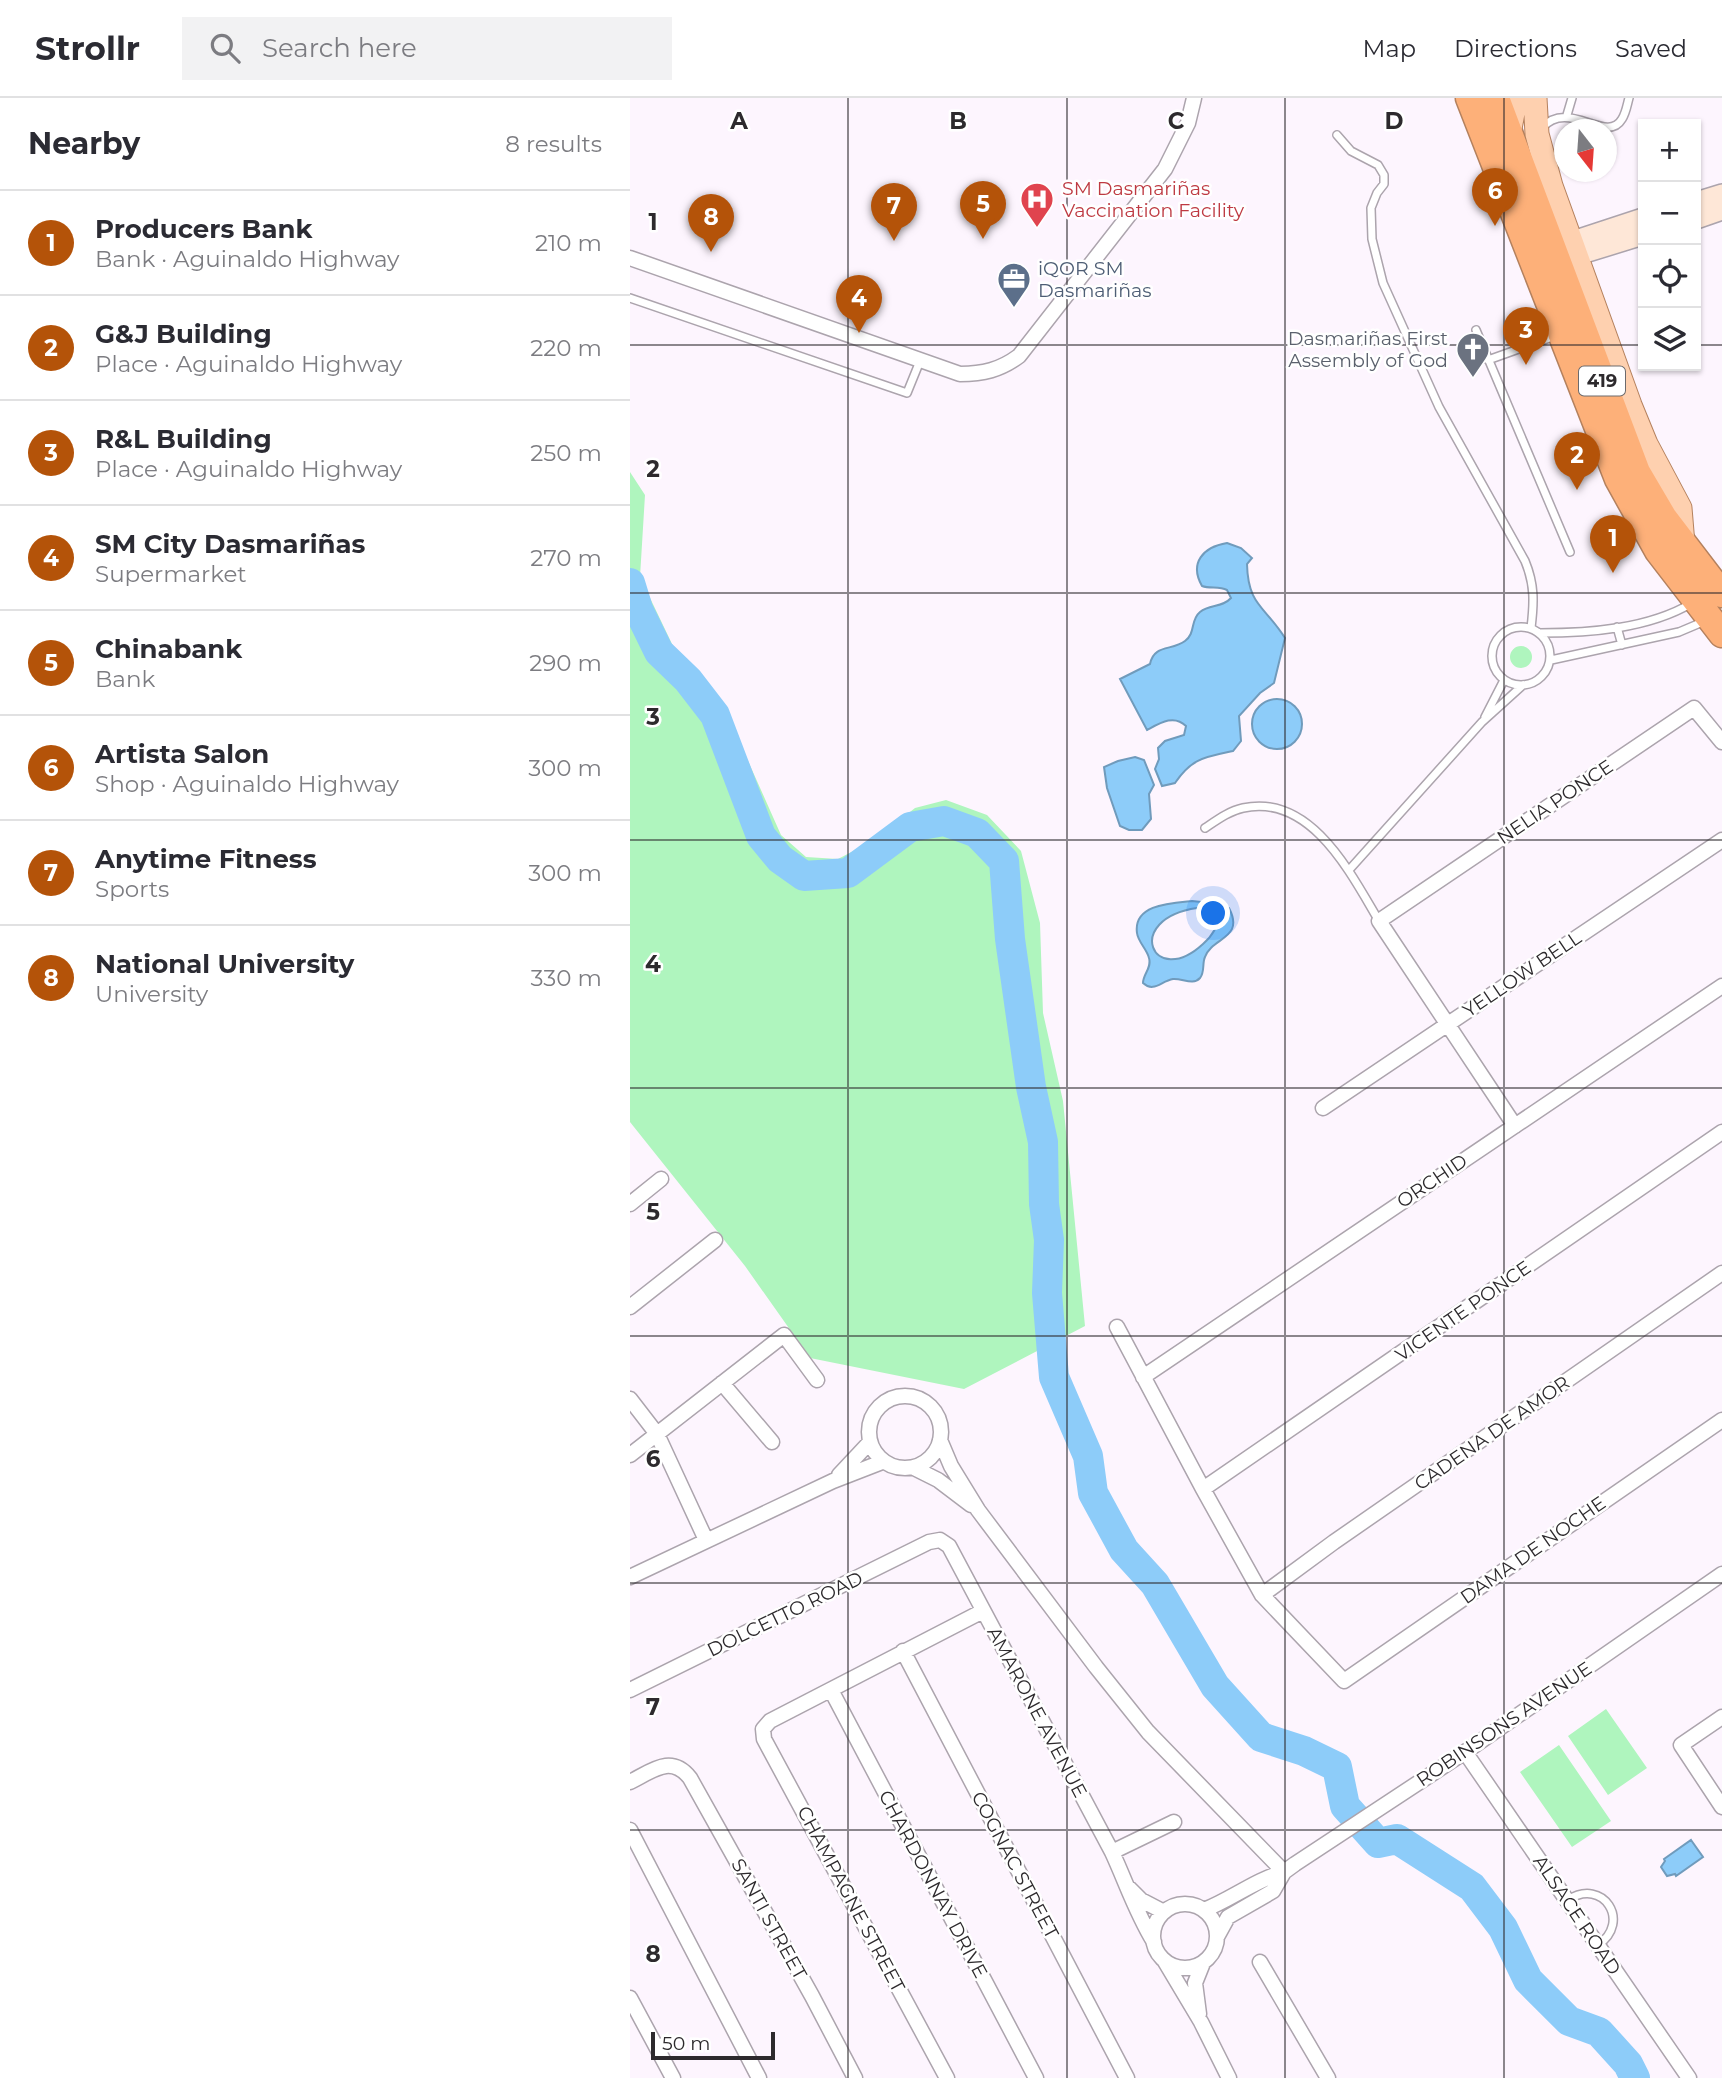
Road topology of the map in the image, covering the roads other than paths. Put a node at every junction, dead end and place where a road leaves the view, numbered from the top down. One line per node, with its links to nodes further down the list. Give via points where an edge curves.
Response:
1 (1195, 98): 23 (street, via 1166,169 1019,356 1008,365 978,374 960,374)
2 (1469, 98): 22 (highway, 419)
3 (1496, 98): 9 (highway, 419)
4 (1516, 98): 9 (main road)
5 (1535, 98): 10 (main road)
6 (1572, 98): 8 (lane)
7 (1629, 98): 8 (lane, via 1622,120 1614,126)
8 (1567, 115): 10 (lane, via 1547,121)
9 (1509, 133): 25 (highway, 419, via 1629,452 1655,505)
10 (1537, 134): 18 (main road, 419)
11 (1337, 135): 30 (lane, via 1351,151 1378,165 1384,175 1371,208 1376,262 1439,407 1533,579)
12 (1722, 194): 13 (street)
13 (1701, 200)
14 (1722, 210): 15 (street)
15 (1701, 217)
16 (1638, 220): 18 (street)
17 (1638, 236): 18 (street)
18 (1572, 249): 25 (main road, 419, via 1639,428 1680,508)
19 (630, 258): 23 (street)
20 (630, 298): 23 (lane, via 907,393)
21 (1476, 330): 24 (lane)
22 (1562, 334): 24 (lane); 28 (highway, 419, via 1627,498 1658,551)
23 (920, 360)
24 (1488, 360): 26 (lane)
25 (1683, 544): 27 (highway, 419)
26 (1570, 552)
27 (1722, 594): 28 (lane); 28 (lane)
28 (1709, 617): 29 (lane, via 1670,614); 32 (lane, via 1679,632)
29 (1617, 627): 31 (lane); 32 (lane)
30 (1531, 628): 31 (lane); 34 (lane, via 1513,628 1497,639 1493,666)
31 (1540, 633): 33 (lane, via 1549,645)
32 (1622, 645): 33 (lane)
33 (1550, 660): 35 (lane, via 1541,678)
34 (1504, 680): 35 (lane); 36 (lane)
35 (1523, 685): 36 (lane)
36 (1482, 722): 40 (lane)
37 (1722, 742): 41 (street, NELIA PONCE, via 1694,708)
38 (1205, 828): 40 (lane, via 1243,808 1277,809 1319,833)
39 (1722, 840): 43 (street, YELLOW BELL)
40 (1349, 870): 41 (lane)
41 (1379, 921): 43 (street)
42 (1722, 986): 45 (street, ORCHID)
43 (1448, 1025): 44 (street, YELLOW BELL); 45 (street)
44 (1323, 1108)
45 (1515, 1126): 53 (street, ORCHID)
46 (1722, 1132): 66 (street, VICENTE PONCE)
47 (661, 1178): 48 (street)
48 (630, 1204)
49 (715, 1240): 51 (street)
50 (1722, 1273): 72 (street, CADENA DE AMOR)
51 (630, 1307)
52 (1117, 1327): 53 (street)
53 (1143, 1377): 66 (street)
54 (817, 1380): 55 (street, via 784,1335)
55 (722, 1383): 58 (street); 60 (street)
56 (630, 1399): 58 (street)
57 (1722, 1420): 72 (street, DAMA DE NOCHE, via 1344,1681)
58 (657, 1434): 62 (street); 68 (street)
59 (940, 1440): 61 (street, via 938,1416 931,1407 921,1399 897,1396 870,1419); 64 (street, via 931,1457); 67 (street)
60 (772, 1442)
61 (869, 1443): 63 (street); 65 (street)
62 (630, 1455)
63 (882, 1462): 64 (street); 65 (street)
64 (914, 1468): 67 (street)
65 (833, 1481): 68 (street)
66 (1203, 1489): 72 (street)
67 (978, 1510): 84 (street, via 1148,1732)
68 (706, 1540): 71 (street)
69 (940, 1540): 73 (street, AMARONE AVENUE, via 949,1546); 75 (street, DOLCETTO ROAD)
70 (1722, 1574): 78 (street, ROBINSONS AVENUE)
71 (630, 1577)
72 (1262, 1595)
73 (983, 1611): 74 (street); 83 (street, AMARONE AVENUE)
74 (903, 1651): 76 (street); 102 (street, COGNAC STREET)
75 (630, 1690)
76 (831, 1690): 100 (street, CHAMPAGNE STREET, via 769,1721 763,1729 764,1739); 101 (street, CHARDONNAY DRIVE)
77 (1722, 1717): 80 (street, via 1681,1745)
78 (1465, 1752): 84 (street, ROBINSONS AVENUE); 86 (street, ALSACE ROAD)
79 (630, 1782): 99 (street, SANTI STREET, via 664,1765 684,1770)
80 (1722, 1807)
81 (1174, 1822): 83 (street)
82 (630, 1830): 98 (street)
83 (1112, 1852): 85 (street, AMARONE AVENUE)
84 (1289, 1868): 87 (street, ROBINSONS AVENUE); 89 (street, ROBINSONS AVENUE, via 1273,1891 1228,1917)
85 (1128, 1887): 88 (street, AMARONE AVENUE); 90 (street, AMARONE AVENUE)
86 (1568, 1900): 91 (street, ALSACE ROAD); 91 (lane, via 1591,1893 1610,1906 1613,1928)
87 (1204, 1910): 88 (street, via 1184,1904); 89 (street, via 1212,1917)
88 (1164, 1912): 90 (street, via 1153,1931)
89 (1217, 1937): 94 (street, via 1211,1956)
90 (1154, 1942): 92 (street)
91 (1598, 1945): 105 (street, ALSACE ROAD)
92 (1164, 1960): 94 (street, via 1183,1968); 96 (street)
93 (1260, 1962): 104 (street)
94 (1203, 1963): 96 (street, via 1195,1983)
95 (630, 1998): 97 (street)
96 (1201, 2022): 103 (street)
97 (673, 2078)
98 (759, 2078)
99 (855, 2078)
100 (947, 2078)
101 (1036, 2078)
102 (1127, 2078)
103 (1229, 2078)
104 (1328, 2078)
105 (1689, 2078)

